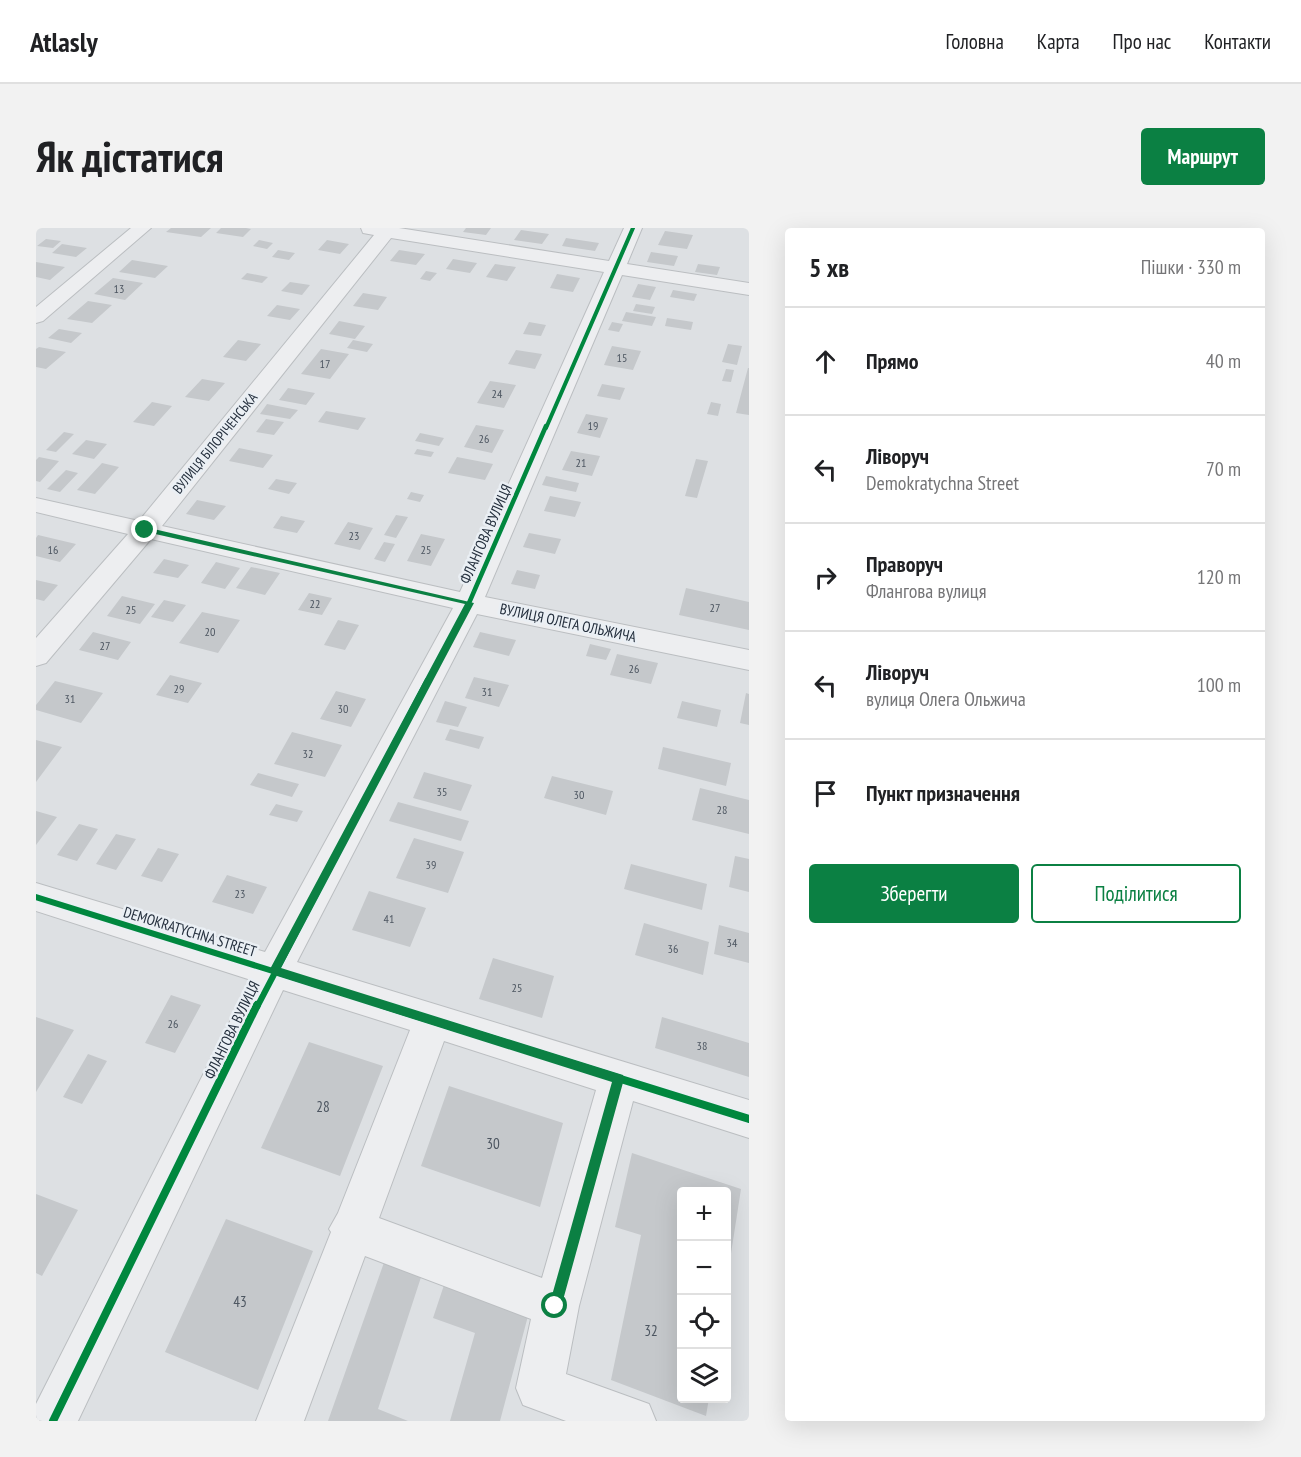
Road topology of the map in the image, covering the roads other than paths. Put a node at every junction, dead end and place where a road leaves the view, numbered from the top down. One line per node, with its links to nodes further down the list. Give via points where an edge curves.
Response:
1 (142, 228): 7 (street)
2 (364, 228): 4 (street)
3 (633, 228): 5 (street, ФЛАНГОВА ВУЛИЦЯ)
4 (389, 230): 5 (street); 9 (street, ВУЛИЦЯ БІЛОРІЧЕНСЬКА)
5 (615, 268): 6 (street); 10 (street, ФЛАНГОВА ВУЛИЦЯ)
6 (749, 289)
7 (36, 317)
8 (36, 505): 9 (street, ВУЛИЦЯ ОЛЕГА ОЛЬЖИЧА)
9 (145, 530): 10 (street, ВУЛИЦЯ ОЛЕГА ОЛЬЖИЧА); 11 (street, ВУЛИЦЯ БІЛОРІЧЕНСЬКА)
10 (470, 603): 12 (street, ВУЛИЦЯ ОЛЕГА ОЛЬЖИЧА); 14 (street, ФЛАНГОВА ВУЛИЦЯ)
11 (36, 656)
12 (749, 660)
13 (36, 897): 14 (street, DEMOKRATYCHNA STREET)
14 (274, 971): 15 (street, DEMOKRATYCHNA STREET); 20 (street, ФЛАНГОВА ВУЛИЦЯ)
15 (433, 1020): 16 (street, DEMOKRATYCHNA STREET); 18 (street)
16 (619, 1079): 17 (street, DEMOKRATYCHNA STREET); 19 (street)
17 (749, 1119)
18 (351, 1229): 19 (street); 21 (street)
19 (555, 1306): 22 (street, via 540,1388)
20 (53, 1421)
21 (280, 1421)
22 (632, 1421)

